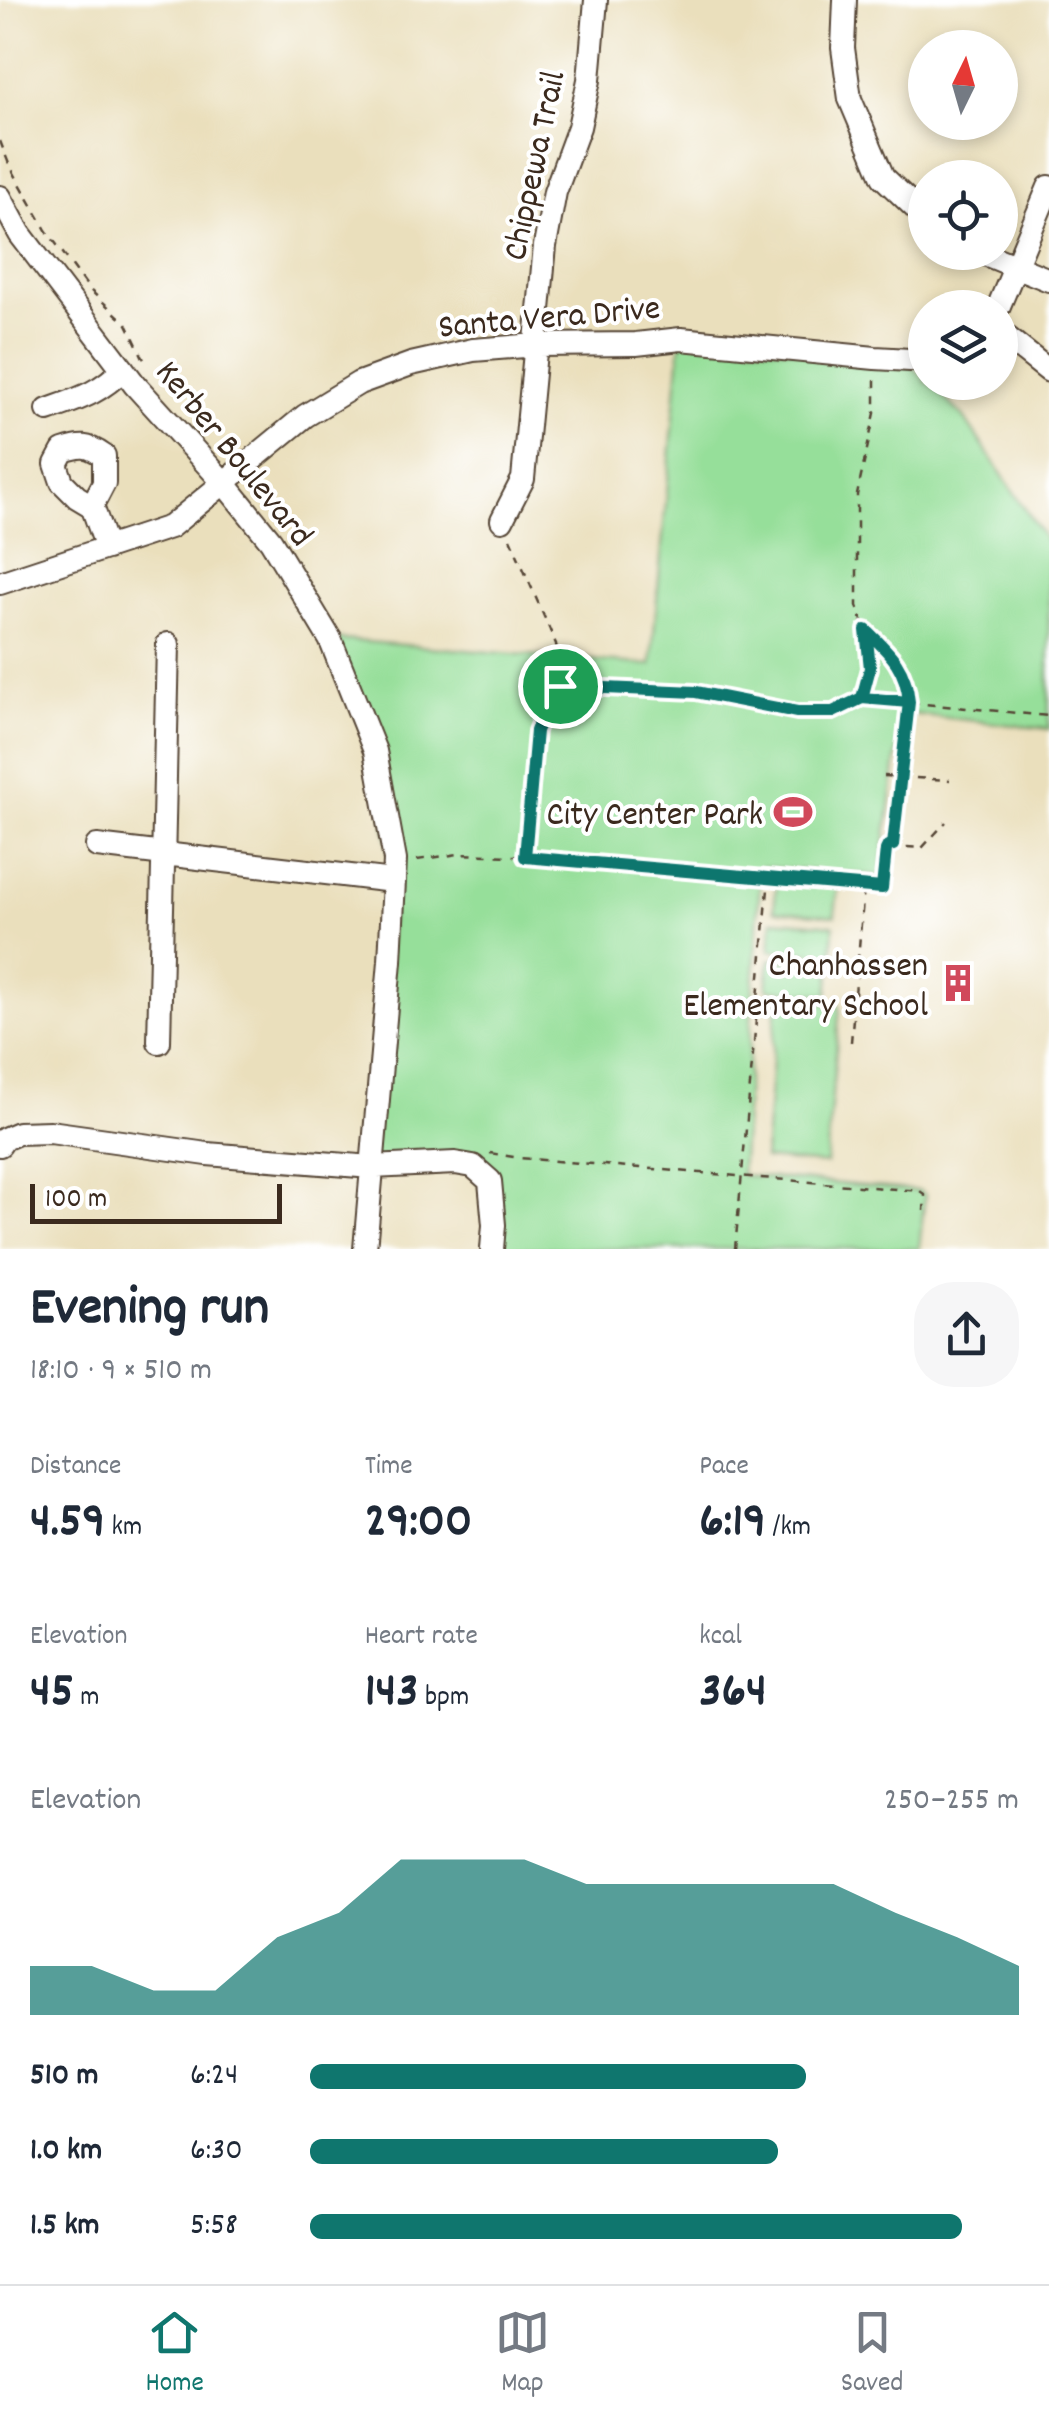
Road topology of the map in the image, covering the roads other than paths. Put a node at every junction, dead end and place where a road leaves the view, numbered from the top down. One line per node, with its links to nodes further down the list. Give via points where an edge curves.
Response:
1 (596, 0): 9 (street, Chippewa Trail, via 579,127 545,246)
2 (845, 0): 5 (street, via 850,100 884,178)
3 (1049, 187): 6 (street)
4 (0, 197): 12 (street, Kerber Boulevard, via 20,234)
5 (908, 201)
6 (1018, 261)
7 (1018, 269): 8 (street)
8 (1049, 280)
9 (538, 344): 11 (street, Santa Vera Drive, via 681,339); 15 (street, Santa Vera Drive, via 473,350 359,384 305,416); 17 (street, Chippewa Trail, via 524,479)
10 (1018, 346): 13 (street)
11 (908, 360)
12 (123, 369): 14 (street, via 98,390); 15 (street, Kerber Boulevard)
13 (1049, 371)
14 (48, 410)
15 (224, 484): 18 (street, Santa Vera Drive, via 170,528); 23 (street, Kerber Boulevard, via 271,541 330,638 375,751)
16 (92, 506): 18 (street)
17 (502, 520)
18 (107, 548): 19 (street, Santa Vera Drive)
19 (0, 584)
20 (168, 644): 22 (street)
21 (97, 846): 22 (street)
22 (163, 854): 23 (street); 24 (street)
23 (394, 882): 26 (street, Kerber Boulevard)
24 (159, 1042)
25 (0, 1146): 26 (street, via 18,1133 50,1132)
26 (372, 1167): 27 (street, Kerber Boulevard); 28 (street, via 473,1166 490,1181)
27 (365, 1249)
28 (492, 1249)

